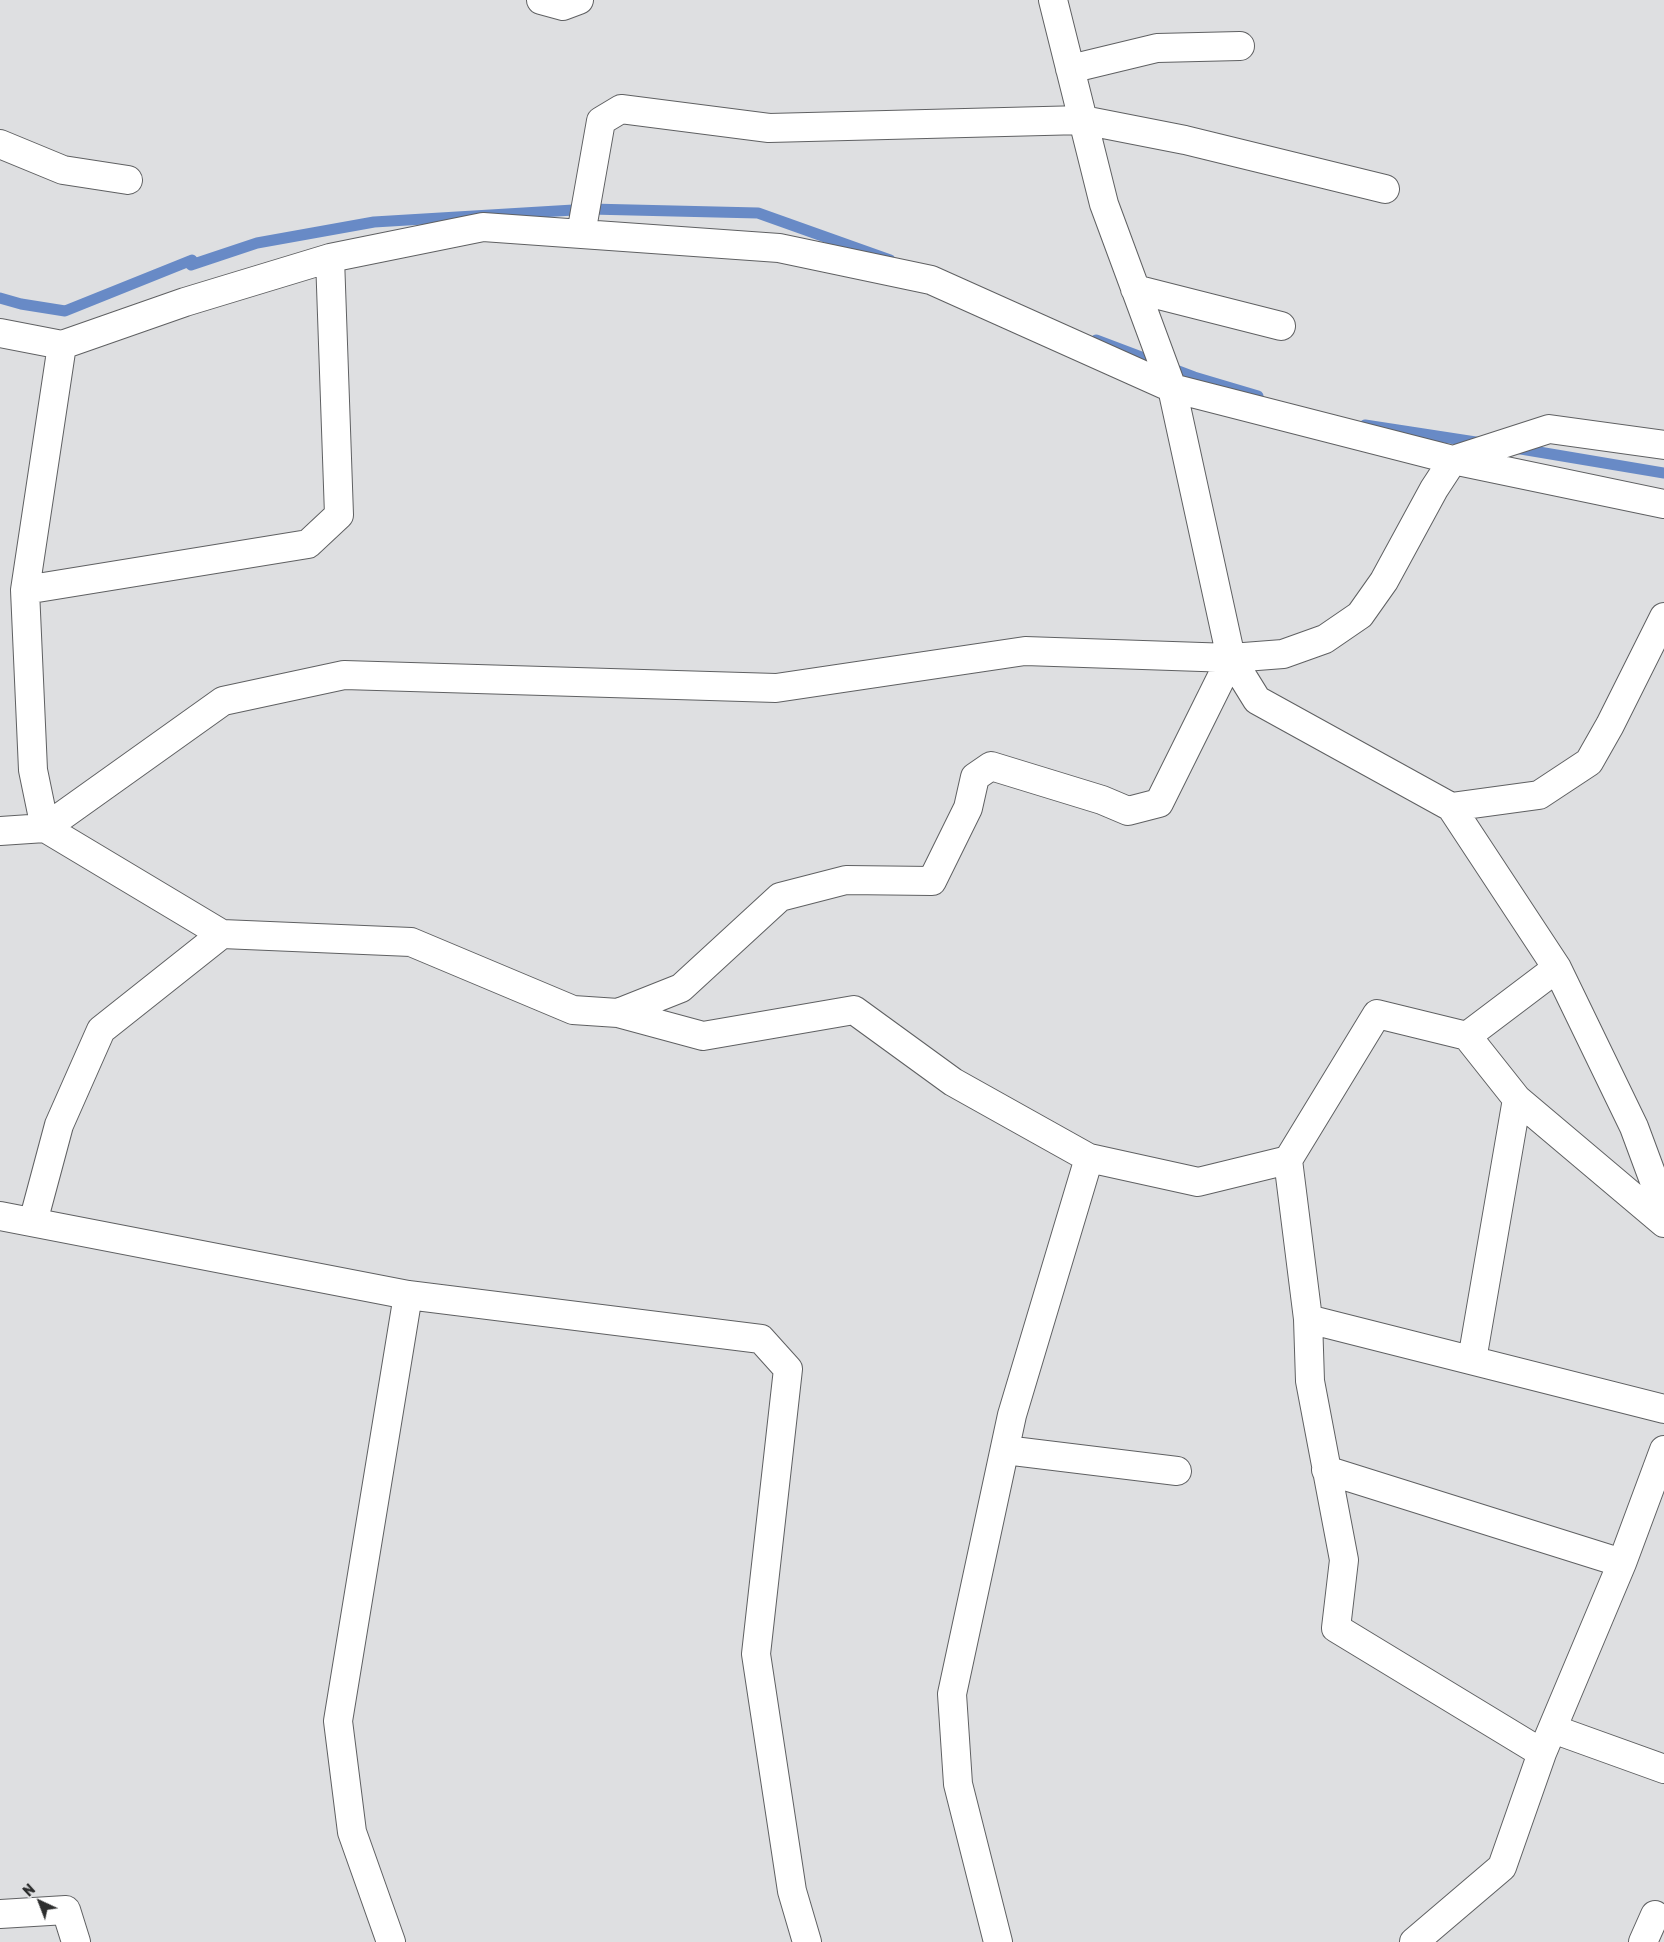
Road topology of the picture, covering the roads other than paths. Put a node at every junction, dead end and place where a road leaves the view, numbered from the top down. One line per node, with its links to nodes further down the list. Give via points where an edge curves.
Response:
1 (541, 0): 2 (street, via 563,6)
2 (579, 0)
3 (1053, 0): 5 (street)
4 (1240, 46): 5 (street, via 1157,48)
5 (1070, 69): 6 (street)
6 (1083, 120): 9 (street, via 1184,140); 10 (street, via 769,128 621,109 601,121); 12 (street, via 1104,204)
7 (0, 144): 8 (street, via 63,170)
8 (128, 180)
9 (1385, 189)
10 (581, 234): 11 (street, via 483,227); 16 (street, via 779,248 931,280)
11 (330, 258): 15 (street, via 185,302); 20 (street, via 339,515 308,544)
12 (1136, 289): 13 (street); 16 (street)
13 (1281, 326)
14 (0, 333): 15 (street)
15 (62, 345): 20 (street)
16 (1172, 388): 18 (street); 22 (street)
17 (1664, 445): 18 (street, via 1549,429)
18 (1453, 460): 19 (street); 22 (street, via 1384,582 1360,615 1325,639 1283,654)
19 (1664, 504)
20 (25, 590): 24 (street, via 33,770)
21 (1664, 617): 23 (street, via 1589,762 1539,795)
22 (1231, 658): 23 (street, via 1257,700); 24 (street, via 1025,650 776,688 344,675 222,701); 28 (street, via 1159,803 1128,811 991,766 975,778 968,808 932,881 846,880 780,897 681,988)
23 (1451, 807): 27 (street)
24 (45, 828): 25 (street); 26 (street)
25 (0, 831)
26 (222, 934): 28 (street, via 412,942 573,1010); 35 (street, via 101,1030 59,1124)
27 (1557, 968): 29 (street); 33 (street, via 1634,1127)
28 (618, 1014): 31 (street, via 703,1036 854,1010 953,1082)
29 (1467, 1036): 30 (street); 32 (street, via 1377,1014)
30 (1517, 1099): 36 (street); 39 (street)
31 (1089, 1158): 32 (street, via 1198,1182); 41 (street, via 1015,1406)
32 (1288, 1160): 38 (street)
33 (1664, 1208)
34 (0, 1216): 35 (street)
35 (34, 1222): 37 (street)
36 (1664, 1223)
37 (408, 1295): 53 (street, via 338,1721 352,1832); 54 (street, via 761,1339 788,1369 756,1654 792,1891)
38 (1308, 1318): 39 (street); 43 (street, via 1310,1381)
39 (1472, 1360): 40 (street)
40 (1664, 1409)
41 (1005, 1450): 44 (street); 55 (street, via 952,1694 958,1784)
42 (1664, 1450): 45 (street)
43 (1326, 1470): 45 (street); 46 (street, via 1344,1560 1336,1628)
44 (1177, 1471)
45 (1622, 1563): 46 (street)
46 (1548, 1741): 47 (street); 50 (street, via 1502,1867)
47 (1664, 1769)
48 (0, 1914): 52 (street, via 66,1910)
49 (1655, 1915): 51 (street)
50 (1419, 1940)
51 (1645, 1941)
52 (76, 1942)
53 (391, 1942)
54 (807, 1942)
55 (998, 1942)

